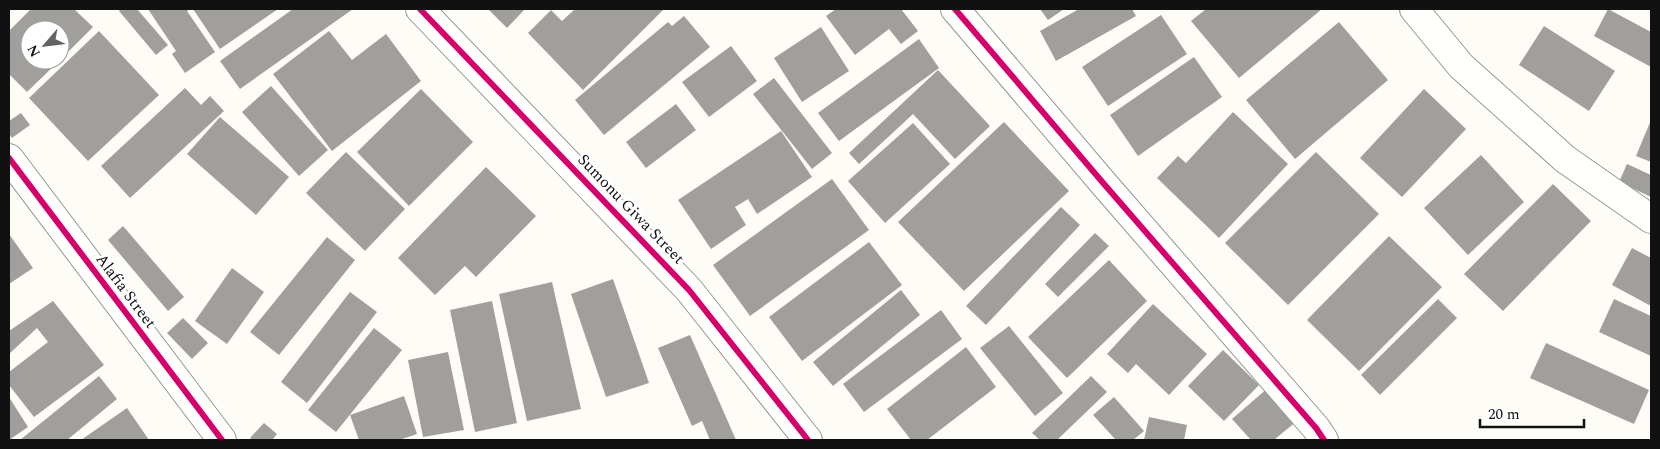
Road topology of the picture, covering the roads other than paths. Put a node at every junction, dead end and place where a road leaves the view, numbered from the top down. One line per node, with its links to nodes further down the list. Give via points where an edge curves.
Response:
1 (420, 9): 7 (street, Sumonu Giwa Street, via 689,290)
2 (955, 9): 8 (street)
3 (1414, 9): 5 (street, via 1461,66 1550,146)
4 (9, 158): 6 (street, Alafia Street)
5 (1651, 219)
6 (222, 440)
7 (808, 440)
8 (1324, 440)

